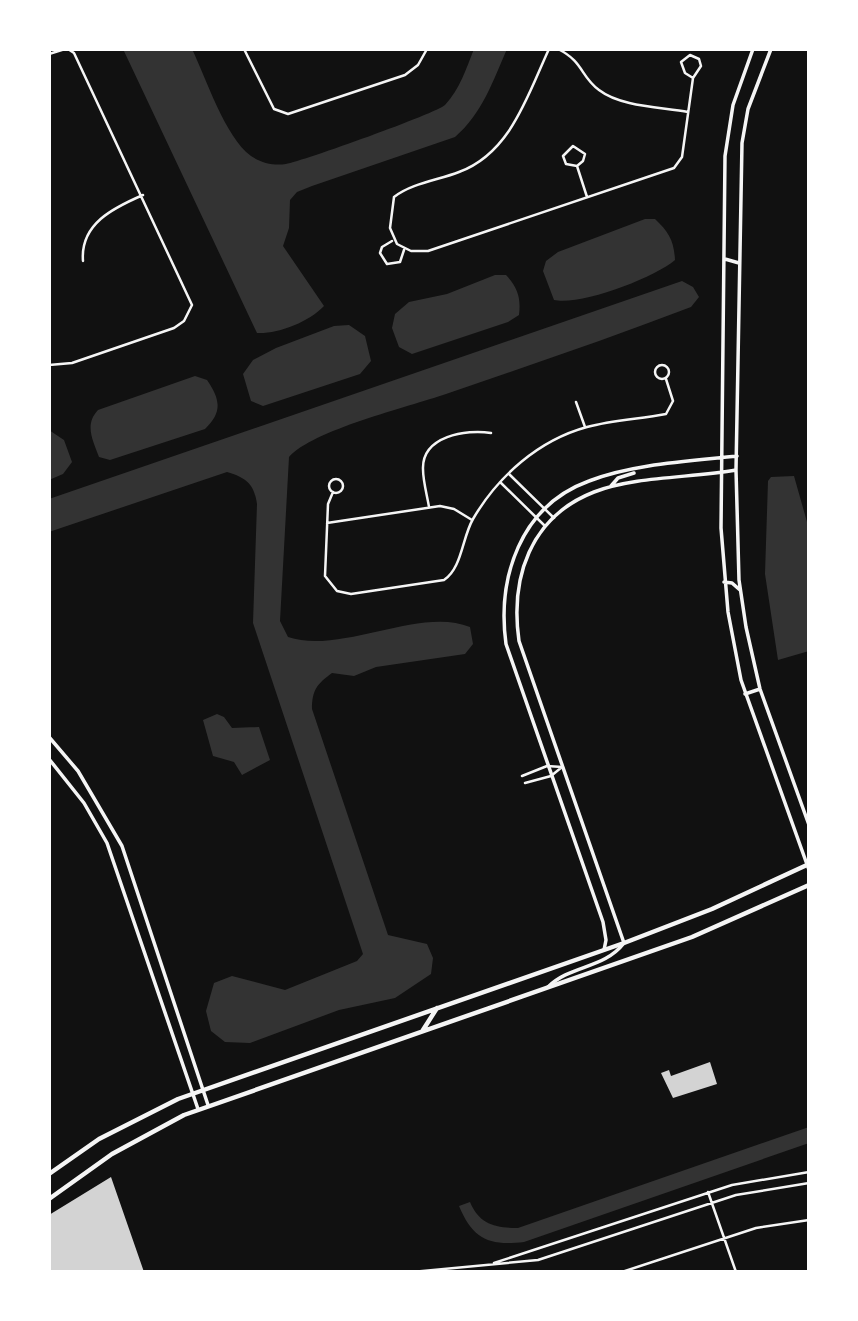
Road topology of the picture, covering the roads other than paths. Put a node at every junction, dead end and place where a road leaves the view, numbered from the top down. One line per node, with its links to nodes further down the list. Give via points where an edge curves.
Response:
1 (67, 49): 8 (street); 12 (street, via 74,53)
2 (244, 49): 3 (street, via 274,109 288,114 405,75)
3 (427, 49)
4 (550, 49): 14 (street, via 515,121 491,153 462,172 394,197 390,228)
5 (558, 49): 10 (street, via 579,62 602,93)
6 (753, 49): 16 (street, via 727,138)
7 (771, 49): 18 (street, via 748,109 743,140)
8 (49, 54)
9 (693, 78): 9 (street, via 682,66 683,59 691,55 701,63); 10 (street)
10 (688, 112): 13 (street, via 682,157 674,168)
11 (577, 166): 11 (street, via 585,154 573,146 563,156 566,164); 13 (street)
12 (143, 195): 17 (street, via 93,226 82,246); 19 (street, via 191,298 190,312 174,328 72,363)
13 (587, 197): 15 (street, via 428,251)
14 (394, 241): 15 (street); 15 (street, via 382,247 382,260 400,262)
15 (404, 250)
16 (725, 259): 18 (street); 25 (street)
17 (83, 261)
18 (740, 263): 24 (street)
19 (49, 365)
20 (666, 379): 20 (street, via 668,368 660,366 656,376); 22 (street, via 673,401 666,414)
21 (576, 402): 22 (street)
22 (585, 427): 29 (street, via 540,448)
23 (491, 433): 33 (street, via 471,430 432,445 423,469)
24 (737, 456): 25 (street); 27 (street)
25 (722, 457): 26 (street); 28 (street)
26 (646, 469): 31 (street, via 618,478); 34 (street, via 588,481)
27 (736, 470): 28 (street); 41 (street)
28 (722, 472): 31 (street); 40 (street)
29 (508, 474): 30 (street); 34 (street)
30 (500, 482): 35 (street); 37 (street)
31 (611, 487): 36 (street, via 573,503)
32 (333, 492): 32 (street, via 343,488 340,479 329,482); 38 (street)
33 (429, 507): 37 (street, via 454,509); 38 (street)
34 (545, 509): 35 (street); 36 (street)
35 (537, 518): 39 (street); 46 (street, via 511,561 502,613 506,644)
36 (554, 518): 39 (street)
37 (472, 520): 38 (street, via 454,570 444,580 351,594 332,586 325,576)
38 (327, 523)
39 (545, 526): 47 (street, via 522,566 515,613 522,652)
40 (724, 582): 41 (street); 43 (street)
41 (741, 591): 42 (street)
42 (760, 689): 43 (street); 51 (street)
43 (745, 694): 52 (street)
44 (49, 737): 59 (street, via 101,806 121,846)
45 (49, 759): 60 (street, via 84,803 107,844)
46 (547, 766): 47 (street); 48 (street); 49 (street)
47 (562, 767): 49 (street); 54 (street)
48 (522, 776)
49 (551, 776): 50 (street); 55 (street, via 603,922 607,940)
50 (524, 783)
51 (809, 825)
52 (808, 867): 54 (main road)
53 (809, 885): 56 (main road, via 713,929)
54 (624, 943): 55 (main road); 56 (street, via 607,960 559,976)
55 (603, 951): 57 (main road)
56 (546, 988): 58 (main road)
57 (438, 1007): 58 (main road); 59 (main road)
58 (423, 1031): 61 (main road)
59 (204, 1089): 60 (main road); 61 (street)
60 (193, 1093): 62 (street); 64 (main road, via 128,1122)
61 (208, 1105): 62 (main road)
62 (198, 1109): 67 (main road, via 122,1147)
63 (809, 1172): 66 (street)
64 (49, 1174)
65 (809, 1183): 68 (street)
66 (708, 1192): 68 (street); 71 (street)
67 (49, 1199)
68 (712, 1203): 70 (street); 71 (street, via 567,1253)
69 (809, 1220): 70 (street)
70 (724, 1237): 73 (street); 74 (street)
71 (488, 1265): 72 (street)
72 (412, 1272)
73 (622, 1272)
74 (736, 1272)

